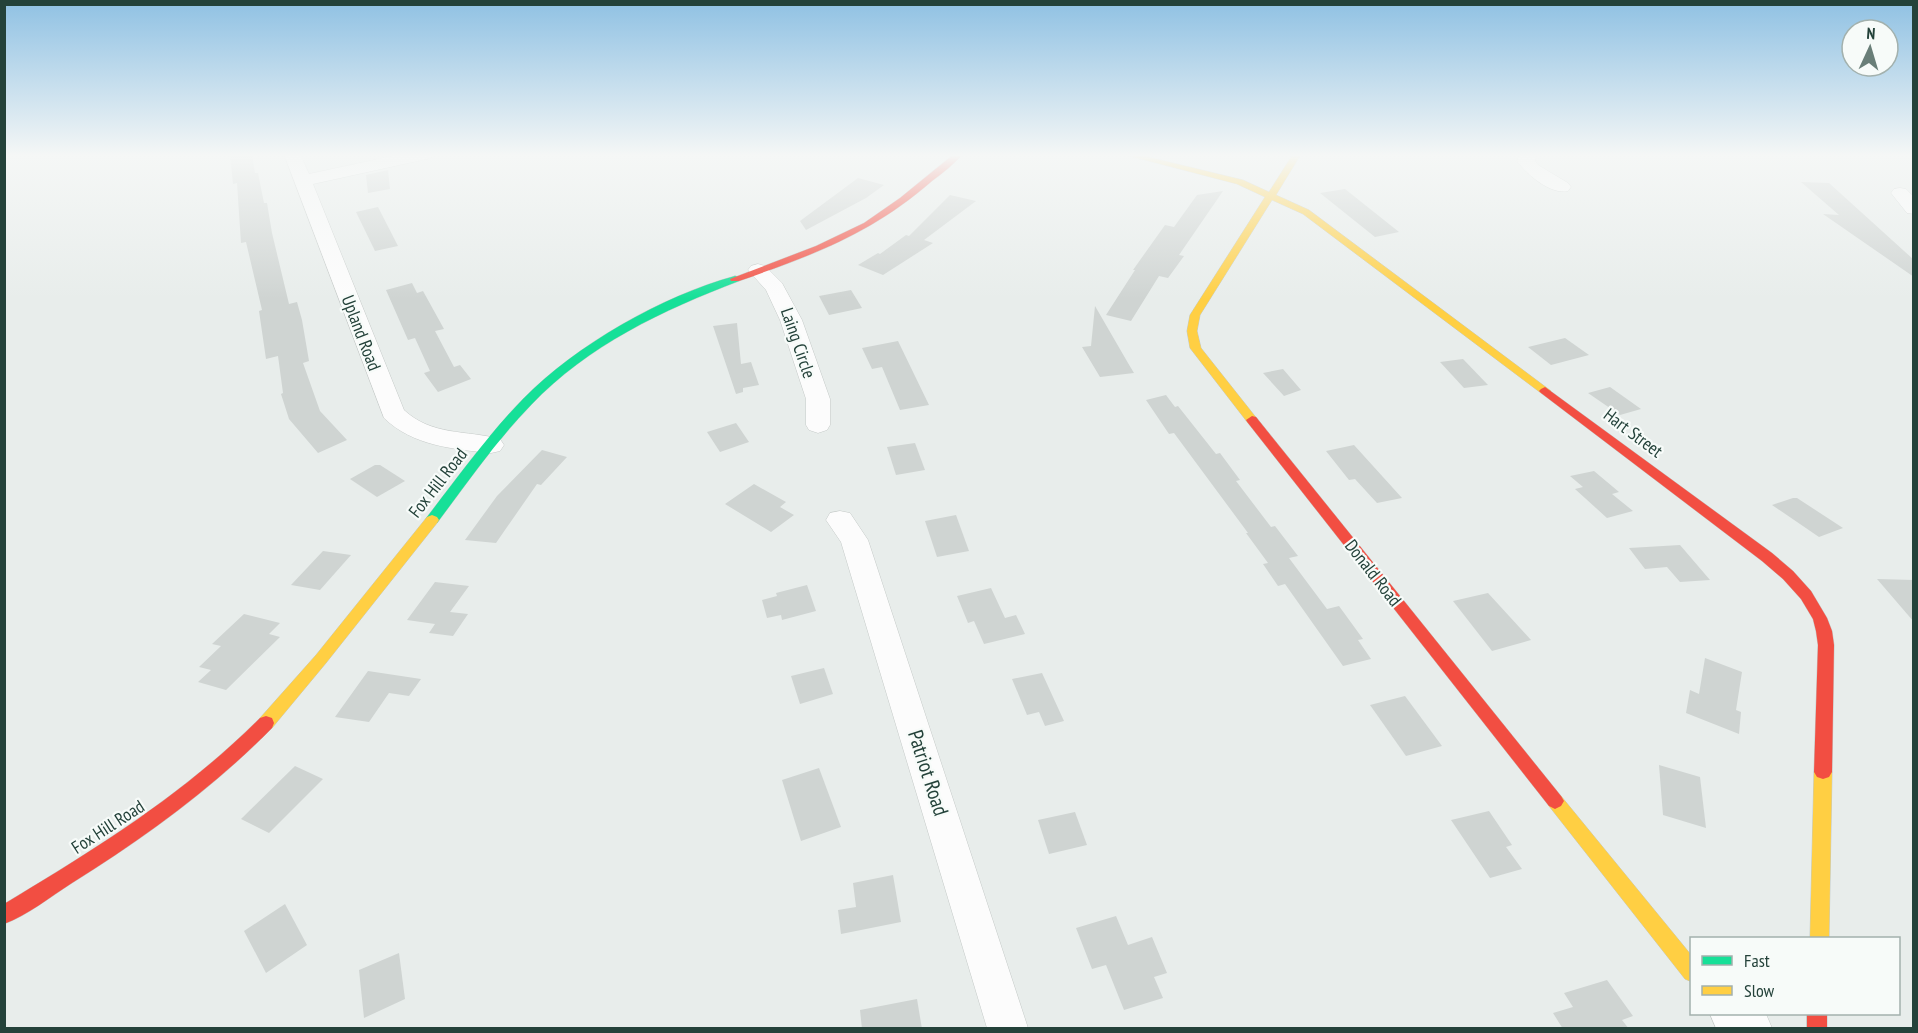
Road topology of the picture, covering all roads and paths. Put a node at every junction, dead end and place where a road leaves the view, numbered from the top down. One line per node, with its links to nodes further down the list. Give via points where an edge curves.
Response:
1 (310, 202): 7 (street, Upland Road, via 393,413 405,424 429,435)
2 (901, 202): 5 (street, Fox Hill Road, via 839,239)
3 (1267, 202): 11 (street, Donald Road, via 1195,315 1192,331 1196,348)
4 (1287, 202): 10 (street, Hart Street, via 1318,220 1758,549 1792,577 1810,600 1822,623 1826,645)
5 (758, 270): 6 (street, Laing Circle, via 775,287 791,320 818,399); 7 (street, Fox Hill Road, via 666,306 596,344 552,378)
6 (818, 425)
7 (491, 445): 9 (street, Fox Hill Road, via 334,642 241,749 182,800)
8 (840, 520): 13 (street, Patriot Road, via 854,540)
9 (4, 915)
10 (1819, 937)
11 (1690, 970)
12 (1731, 1015): 14 (street)
13 (1008, 1029)
14 (1751, 1029)

